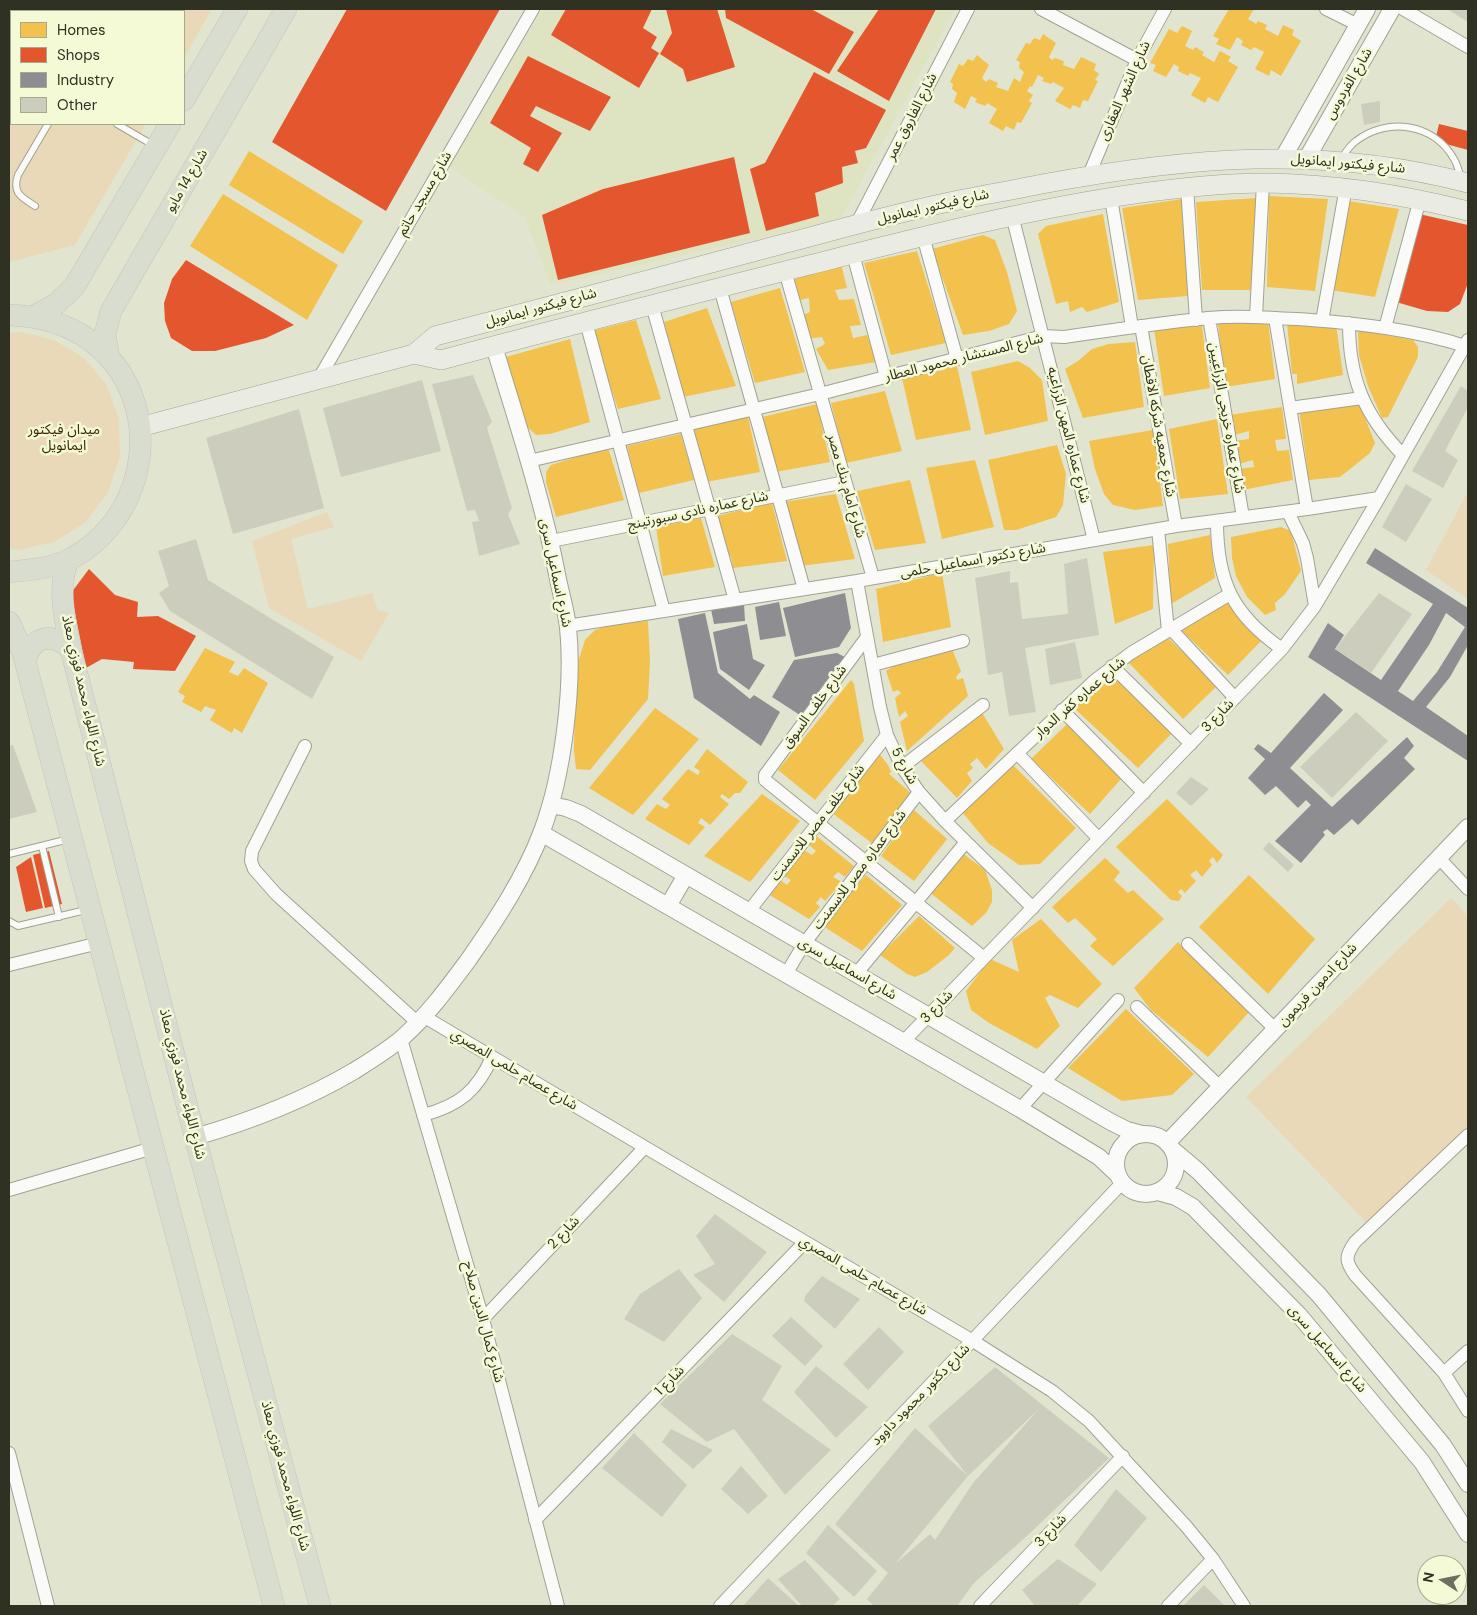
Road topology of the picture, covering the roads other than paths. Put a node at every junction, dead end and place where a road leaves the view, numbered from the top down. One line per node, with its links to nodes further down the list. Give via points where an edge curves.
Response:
1 (237, 9): 14 (main road)
2 (286, 9): 52 (main road, شارع 14 مايو, via 111,311 105,334)
3 (533, 9): 55 (street, شارع مسجد حاتم)
4 (968, 9): 32 (street, شارع الفاروق عمر)
5 (1041, 9): 13 (street)
6 (1165, 9): 13 (street, شارع الشهر العقارى)
7 (1326, 9): 11 (street)
8 (1367, 9): 11 (street, شارع الفردوس)
9 (1392, 9): 20 (street, شارع الفردوس)
10 (1403, 9): 12 (street)
11 (1358, 25): 19 (street, شارع الفردوس)
12 (1468, 47)
13 (1136, 60): 22 (street, شارع الشهر العقارى)
14 (185, 98)
15 (47, 125): 29 (lane, via 16,182 21,197)
16 (119, 125): 18 (lane)
17 (169, 125): 18 (main road)
18 (156, 147): 39 (main road, via 74,287 56,304)
19 (1283, 158): 20 (main road, شارع فيكتور ايمانويل); 22 (main road, شارع فيكتور ايمانويل, via 1190,162)
20 (1307, 158): 21 (main road, شارع فيكتور ايمانويل)
21 (1340, 160): 23 (main road, شارع فيكتور ايمانويل); 23 (lane, via 1354,142 1374,130 1397,125 1420,129 1440,141 1454,159); 26 (main road)
22 (1089, 176): 32 (main road, شارع فيكتور ايمانويل, via 952,201)
23 (1465, 182)
24 (1262, 183): 25 (main road, شارع فيكتور ايمانويل); 26 (main road, شارع فيكتور ايمانويل); 40 (street)
25 (1187, 187): 27 (main road, شارع فيكتور ايمانويل); 42 (street, شارع عماره خريجى الزراعيين)
26 (1341, 187): 28 (main road, شارع فيكتور ايمانويل); 43 (street)
27 (1111, 198): 31 (main road, شارع فيكتور ايمانويل); 46 (street, شارع جمعيه شركه الاقطان)
28 (1420, 199): 30 (main road, شارع فيكتور ايمانويل); 47 (street)
29 (35, 206)
30 (1468, 210)
31 (1012, 215): 33 (main road, شارع فيكتور ايمانويل); 48 (street, شارع عماره المهن الزراعيه)
32 (856, 225): 51 (main road, شارع فيكتور ايمانويل, via 435,336)
33 (923, 236): 34 (main road, شارع فيكتور ايمانويل); 53 (street)
34 (853, 254): 35 (main road, شارع فيكتور ايمانويل); 54 (street)
35 (784, 271): 36 (main road, شارع فيكتور ايمانويل); 56 (street, شارع امام بنك مصر)
36 (720, 288): 37 (main road, شارع فيكتور ايمانويل); 58 (street)
37 (652, 305): 44 (main road, شارع فيكتور ايمانويل); 60 (street)
38 (9, 314): 39 (main road)
39 (34, 316): 52 (main road, via 68,327 91,341)
40 (1256, 316): 41 (street, شارع المستشار محمود العطار); 42 (street, شارع المستشار محمود العطار)
41 (1275, 318): 43 (street, شارع المستشار محمود العطار); 59 (street)
42 (1203, 319): 46 (street, شارع المستشار محمود العطار); 71 (street, شارع عماره خريجى الزراعيين)
43 (1322, 321): 45 (street, شارع المستشار محمود العطار)
44 (586, 322): 50 (main road, شارع فيكتور ايمانويل); 62 (street)
45 (1349, 323): 47 (street, شارع المستشار محمود العطار); 57 (street, via 1349,349)
46 (1137, 327): 48 (street, شارع المستشار محمود العطار, via 1064,337); 74 (street, شارع جمعيه شركه الاقطان)
47 (1385, 328): 49 (street, شارع المستشار محمود العطار)
48 (1043, 336): 53 (street, شارع المستشار محمود العطار); 76 (street, شارع عماره المهن الزراعيه)
49 (1467, 343): 63 (street, شارع 3)
50 (494, 346): 51 (main road, شارع فيكتور ايمانويل, via 441,360); 64 (street, شارع اسماعيل سرى)
51 (414, 354): 55 (main road, شارع فيكتور ايمانويل)
52 (109, 358): 61 (main road, via 127,386)
53 (957, 359): 54 (street, شارع المستشار محمود العطار)
54 (886, 377): 56 (street, شارع المستشار محمود العطار)
55 (318, 380): 61 (main road, شارع فيكتور ايمانويل)
56 (820, 394): 58 (street, شارع المستشار محمود العطار); 65 (street, شارع امام بنك مصر)
57 (1362, 398): 59 (street); 63 (street, via 1373,419)
58 (754, 408): 60 (street, شارع المستشار محمود العطار); 66 (street)
59 (1290, 408): 69 (street)
60 (686, 424): 62 (street, شارع المستشار محمود العطار); 68 (street)
61 (140, 427): 78 (main road, via 138,466 126,504 91,545)
62 (618, 440): 64 (street, شارع المستشار محمود العطار); 73 (street)
63 (1403, 455): 67 (street, شارع 3)
64 (529, 461): 77 (street, شارع اسماعيل سرى)
65 (845, 482): 66 (street, شارع عماره نادى سبورتينج); 80 (street, شارع امام بنك مصر)
66 (778, 495): 68 (street, شارع عماره نادى سبورتينج); 82 (street)
67 (1379, 498): 69 (street, شارع دكتور اسماعيل حلمى); 85 (street, شارع 3)
68 (710, 509): 73 (street, شارع عماره نادى سبورتينج); 84 (street)
69 (1307, 509): 70 (street, شارع دكتور اسماعيل حلمى)
70 (1288, 512): 71 (street, شارع دكتور اسماعيل حلمى); 85 (street, via 1303,543)
71 (1243, 517): 72 (street, شارع دكتور اسماعيل حلمى)
72 (1218, 520): 74 (street, شارع دكتور اسماعيل حلمى); 83 (street, via 1217,547 1221,571)
73 (640, 523): 77 (street, شارع عماره نادى سبورتينج); 86 (street)
74 (1176, 526): 75 (street, شارع دكتور اسماعيل حلمى)
75 (1158, 529): 76 (street, شارع دكتور اسماعيل حلمى); 89 (street)
76 (1094, 540): 80 (street, شارع دكتور اسماعيل حلمى)
77 (551, 541): 88 (street, شارع اسماعيل سرى)
78 (68, 560): 79 (main road, via 48,567); 93 (main road, شارع اللواء محمد فوزي معاذ, via 62,591)
79 (9, 572)
80 (873, 578): 81 (street, شارع دكتور اسماعيل حلمى)
81 (857, 581): 82 (street, شارع دكتور اسماعيل حلمى); 90 (street, شارع 5)
82 (804, 590): 84 (street, شارع دكتور اسماعيل حلمى)
83 (1230, 594): 89 (street, شارع عماره كفر الدوار); 92 (street, via 1243,616)
84 (735, 600): 86 (street, شارع دكتور اسماعيل حلمى)
85 (1315, 606): 92 (street, شارع 3)
86 (664, 611): 88 (street, شارع دكتور اسماعيل حلمى)
87 (9, 622): 94 (main road)
88 (568, 626): 107 (street, شارع اسماعيل سرى, via 566,712)
89 (1170, 630): 96 (street, شارع عماره كفر الدوار); 97 (street)
90 (867, 637): 95 (street, شارع 5); 109 (street, شارع خلف السوق, via 764,778)
91 (963, 641): 95 (street)
92 (1282, 649): 97 (street, شارع 3)
93 (71, 650): 94 (main road, via 64,642 44,639 34,643); 149 (main road, شارع اللواء محمد فوزي معاذ)
94 (25, 661): 112 (main road)
95 (873, 665): 100 (street, شارع 5)
96 (1112, 666): 99 (street, شارع عماره كفر الدوار); 101 (street)
97 (1235, 698): 101 (street, شارع 3)
98 (983, 705): 104 (street)
99 (1062, 710): 103 (street, شارع عماره كفر الدوار); 106 (street)
100 (887, 735): 104 (street, شارع 5); 109 (street, شارع خلف مصر للاسمنت)
101 (1191, 744): 106 (street, شارع 3)
102 (305, 746): 138 (street, شارع عصام حلمى المصري, via 252,851 254,869 276,894)
103 (1017, 753): 108 (street, شارع عماره كفر الدوار); 113 (street)
104 (902, 767): 105 (street, شارع 5)
105 (919, 792): 108 (street, شارع 5); 118 (street, شارع عماره مصر للاسمنت)
106 (1144, 793): 113 (street, شارع 3)
107 (551, 805): 111 (street, شارع اسماعيل سرى); 119 (street, شارع اسماعيل سرى, via 574,811)
108 (945, 821): 114 (street, شارع 5)
109 (818, 824): 118 (street); 125 (street, شارع خلف مصر للاسمنت)
110 (1468, 827): 117 (street, شارع ادمون فريمون)
111 (541, 833): 122 (street); 138 (street, شارع اسماعيل سرى, via 487,933)
112 (72, 838): 115 (lane); 124 (main road)
113 (1100, 839): 123 (street, شارع 3)
114 (966, 842): 121 (street); 123 (street, شارع 5)
115 (42, 846): 116 (lane); 126 (lane)
116 (9, 854)
117 (1439, 858): 120 (street); 139 (street, شارع ادمون فريمون)
118 (865, 863): 121 (street); 129 (street, شارع عماره مصر للاسمنت)
119 (686, 875): 122 (street); 125 (street, شارع اسماعيل سرى)
120 (1468, 889)
121 (915, 903): 131 (street); 134 (street)
122 (668, 906): 133 (street)
123 (1034, 908): 131 (street, شارع 3)
124 (91, 909): 126 (lane); 128 (main road)
125 (749, 911): 129 (street, شارع اسماعيل سرى)
126 (59, 917): 127 (lane, via 18,926)
127 (9, 921)
128 (100, 943): 132 (street); 152 (main road)
129 (804, 944): 133 (street, شارع عماره مصر للاسمنت); 134 (street, شارع اسماعيل سرى)
130 (1188, 944): 139 (street)
131 (984, 958): 137 (street, شارع 3)
132 (9, 965)
133 (786, 974): 141 (street)
134 (856, 974): 137 (street, شارع اسماعيل سرى)
135 (1118, 1000): 143 (street)
136 (1137, 1007): 144 (street)
137 (928, 1016): 141 (street, شارع 3); 143 (street, شارع اسماعيل سرى)
138 (420, 1020): 140 (street, شارع اسماعيل سرى); 142 (street, شارع عصام حلمى المصري)
139 (1276, 1030): 144 (street, شارع ادمون فريمون)
140 (401, 1039): 146 (street, شارع كمال الدين صلاح); 149 (street, شارع اسماعيل سرى, via 327,1087 240,1124)
141 (903, 1042): 145 (street)
142 (492, 1057): 146 (street, via 486,1072 466,1096 453,1105); 151 (street, شارع عصام حلمى المصري)
143 (1044, 1082): 145 (street); 147 (street, شارع اسماعيل سرى, via 1119,1126)
144 (1220, 1087): 150 (street, شارع ادمون فريمون)
145 (1020, 1109): 153 (street, via 1099,1157)
146 (424, 1115): 161 (street, شارع كمال الدين صلاح)
147 (1142, 1134): 150 (street, via 1160,1137); 153 (street, via 1120,1149 1117,1157)
148 (1468, 1135): 164 (street, via 1348,1252 1347,1265)
149 (195, 1137): 176 (main road, شارع اللواء محمد فوزي معاذ)
150 (1170, 1146): 155 (street, via 1176,1158 1174,1176 1170,1184); 156 (street, شارع اسماعيل سرى)
151 (645, 1147): 157 (street, شارع عصام حلمى المصري); 161 (street, شارع 2)
152 (153, 1148): 154 (street); 175 (main road)
153 (1120, 1179): 155 (street, via 1137,1193); 162 (street, شارع دكتور محمود داوود)
154 (9, 1190)
155 (1158, 1192): 158 (street, شارع اسماعيل سرى, via 1193,1207)
156 (1256, 1230): 158 (street); 159 (street, شارع اسماعيل سرى)
157 (805, 1242): 162 (street, شارع عصام حلمى المصري); 171 (street, شارع 1)
158 (1237, 1252): 160 (street, شارع اسماعيل سرى)
159 (1319, 1295): 160 (street); 166 (street, شارع اسماعيل سرى)
160 (1299, 1315): 169 (street, شارع اسماعيل سرى)
161 (483, 1319): 171 (street, شارع كمال الدين صلاح)
162 (973, 1341): 168 (street, شارع عصام حلمى المصري, via 1052,1391 1089,1421); 178 (street, شارع دكتور محمود داوود)
163 (1468, 1351): 164 (street)
164 (1444, 1373): 165 (street)
165 (1468, 1411)
166 (1443, 1445): 169 (street); 170 (street, شارع اسماعيل سرى)
167 (9, 1453): 174 (street)
168 (1122, 1456): 173 (street, شارع عصام حلمى المصري); 179 (street, شارع 3)
169 (1422, 1462): 172 (street, شارع اسماعيل سرى)
170 (1468, 1484)
171 (535, 1520): 177 (street, شارع كمال الدين صلاح)
172 (1468, 1534)
173 (1213, 1559): 180 (street); 181 (street, شارع عصام حلمى المصري)
174 (48, 1606)
175 (274, 1606)
176 (320, 1606)
177 (558, 1606)
178 (720, 1606)
179 (980, 1606)
180 (1168, 1606)
181 (1244, 1606)

